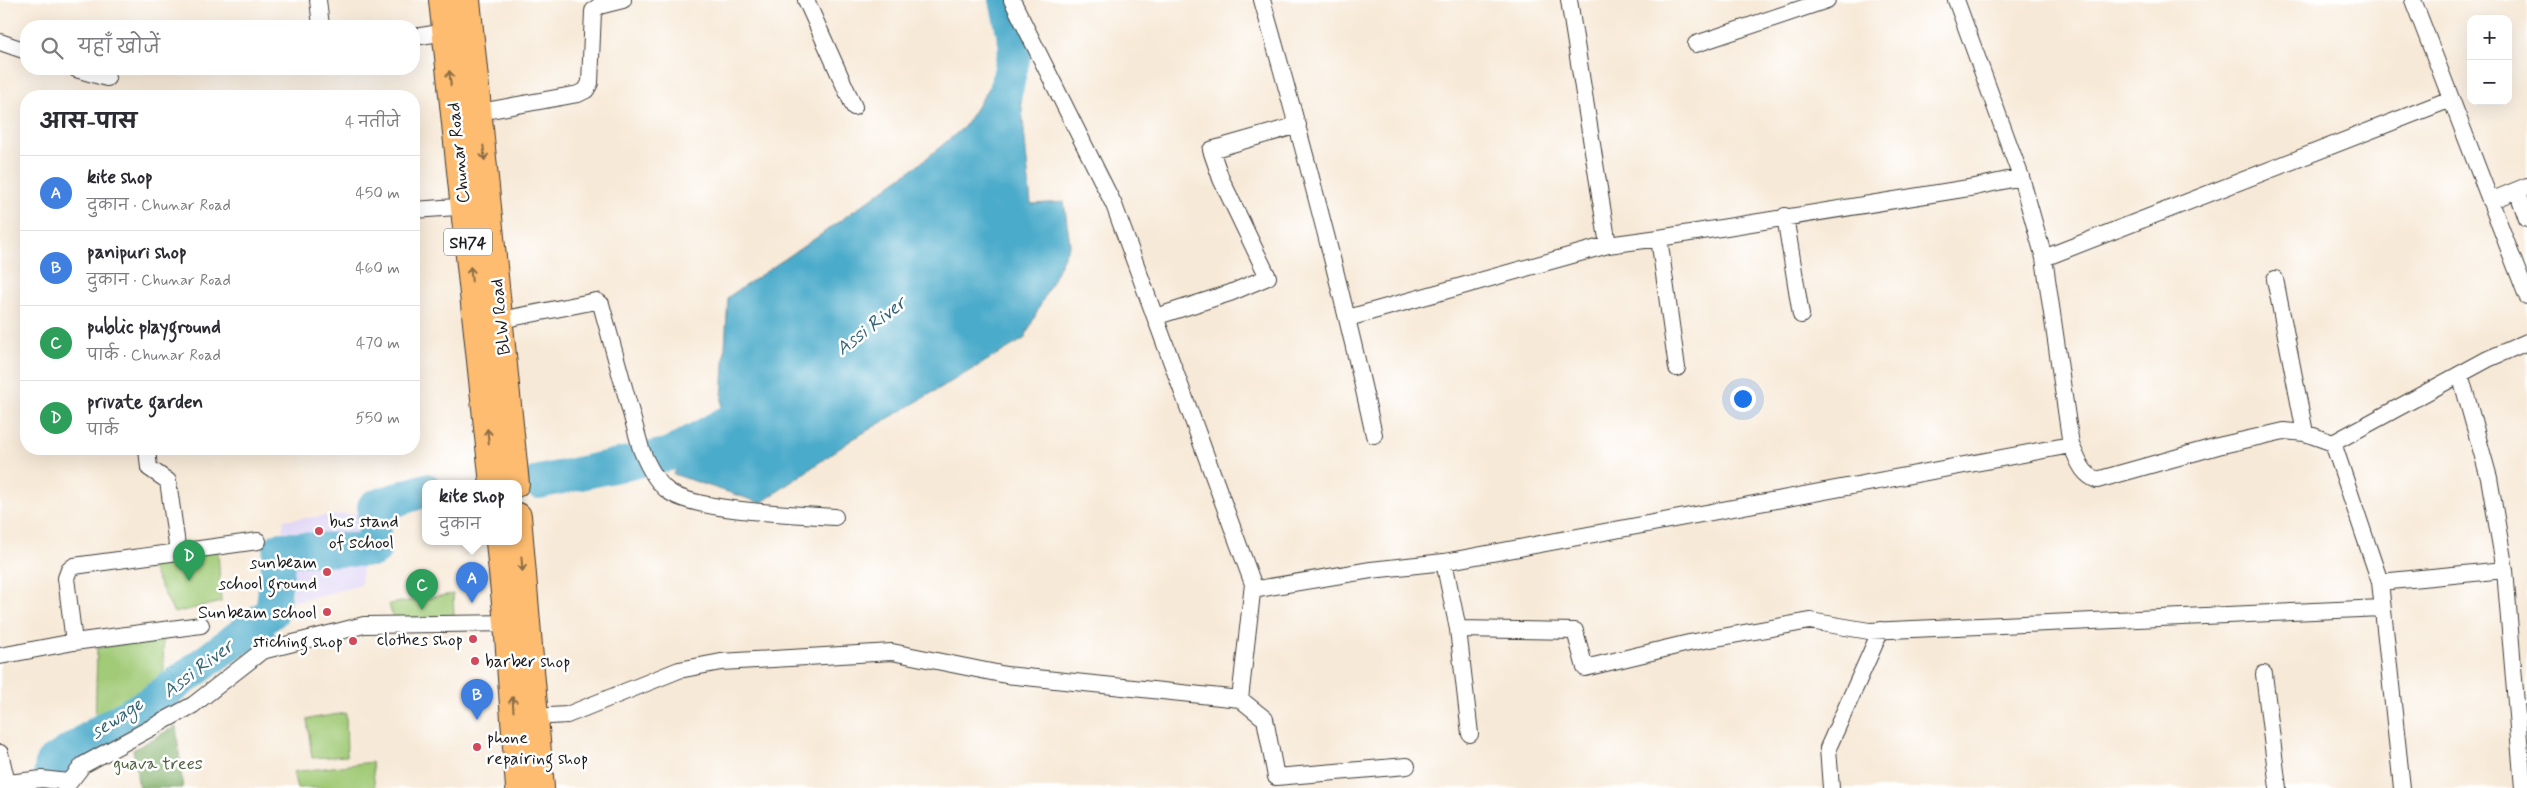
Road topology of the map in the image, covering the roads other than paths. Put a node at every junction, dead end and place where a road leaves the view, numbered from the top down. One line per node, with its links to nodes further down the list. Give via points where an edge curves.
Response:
1 (318, 0): 12 (street)
2 (442, 0): 13 (main road, Chunar Road / SH74)
3 (467, 0): 13 (main road, BLW Road / SH74)
4 (623, 0): 22 (street, via 599,6 593,11 590,84 586,90)
5 (806, 0): 21 (street)
6 (1012, 0): 37 (street, via 1114,205)
7 (1262, 0): 23 (street)
8 (1569, 0): 32 (street)
9 (1827, 0): 16 (street)
10 (1956, 0): 24 (street)
11 (2413, 0): 20 (street)
12 (321, 20)
13 (457, 30): 14 (street); 22 (main road, BLW Road / SH74); 27 (main road, Chunar Road / SH74, one-way to 13)
14 (420, 36)
15 (0, 42): 17 (street)
16 (1696, 44)
17 (20, 49)
18 (97, 75): 19 (street)
19 (107, 78)
20 (2451, 99): 26 (street); 33 (street)
21 (854, 107)
22 (480, 112): 27 (main road, BLW Road / SH74, one-way to 27)
23 (1298, 125): 37 (street, via 1211,150 1221,179 1268,277); 38 (street)
24 (2021, 177): 29 (street, via 1965,189); 33 (street)
25 (2522, 188): 26 (street); 30 (street)
26 (2490, 201): 35 (street)
27 (476, 205): 28 (street); 39 (main road, BLW Road / SH74); 48 (main road, Chunar Road / SH74, one-way to 27)
28 (420, 210)
29 (1786, 216): 31 (street); 36 (street)
30 (2527, 219)
31 (1659, 238): 32 (street); 41 (street)
32 (1608, 245): 38 (street)
33 (2044, 258): 46 (street)
34 (2275, 279): 43 (street)
35 (2527, 296)
36 (1801, 315)
37 (1155, 317): 57 (street)
38 (1348, 318): 44 (street)
39 (501, 320): 48 (main road, BLW Road / SH74); 49 (street, via 591,300 600,304 641,449 648,465 669,491 706,504 739,510)
40 (2527, 342): 42 (street)
41 (1677, 368)
42 (2460, 374): 45 (street); 55 (street, via 2489,478)
43 (2305, 433): 45 (street); 46 (street, via 2275,433 2097,480 2083,471)
44 (1374, 435)
45 (2333, 443): 56 (street)
46 (2072, 444): 54 (street)
47 (148, 455): 53 (street, via 149,468 168,481)
48 (503, 475)
49 (835, 517)
50 (258, 541): 53 (street)
51 (500, 545): 59 (main road)
52 (518, 545): 59 (main road, one-way to 59)
53 (178, 552): 63 (street, via 74,566 69,570 66,578)
54 (1444, 562): 57 (street, via 1372,570 1260,589); 61 (street)
55 (2505, 570): 56 (street); 78 (street)
56 (2380, 582): 58 (street)
57 (1253, 584): 66 (street)
58 (2382, 608): 62 (street); 77 (street)
59 (517, 623): 67 (main road); 72 (street, via 364,625 262,651 193,705 83,765); 73 (main road, one-way to 59)
60 (201, 625): 63 (street)
61 (1458, 629): 62 (street, via 1575,631 1585,668 1689,643 1810,620 1869,631); 68 (street)
62 (1881, 630): 75 (street, via 1828,748)
63 (74, 642): 64 (street)
64 (0, 656)
65 (2264, 674): 76 (street)
66 (1240, 699): 67 (street, via 1006,675 892,652 721,662 679,670 567,715); 70 (street, via 1265,719 1276,777)
67 (534, 717): 74 (main road)
68 (1470, 734)
69 (0, 753): 71 (street)
70 (1407, 766)
71 (3, 783): 72 (street, via 42,779)
72 (67, 785)
73 (519, 788)
74 (541, 788)
75 (1831, 788)
76 (2278, 788)
77 (2402, 788)
78 (2523, 788)

